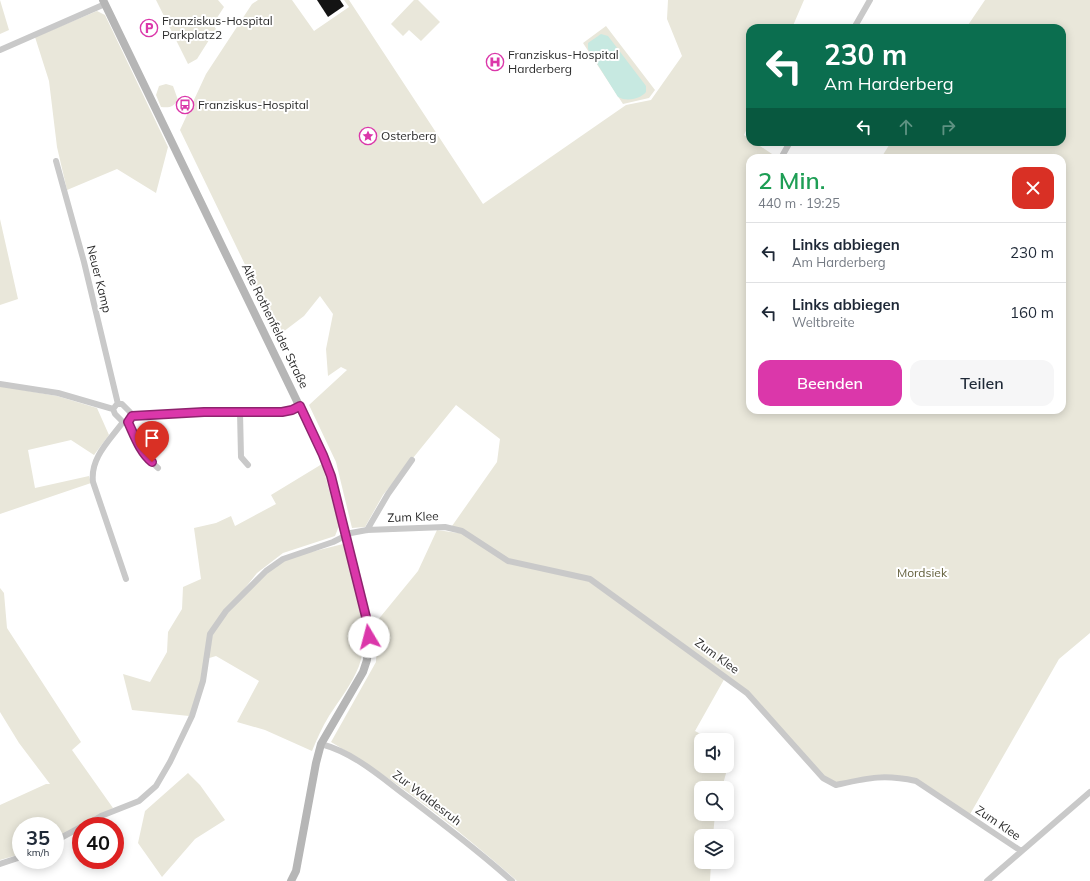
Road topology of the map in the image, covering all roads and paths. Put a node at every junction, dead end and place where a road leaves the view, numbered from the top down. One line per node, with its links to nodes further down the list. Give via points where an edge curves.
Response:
1 (870, 0): 3 (street)
2 (104, 2): 4 (street); 8 (street, Alte Rothenfelder Straße)
3 (856, 24)
4 (0, 50)
5 (56, 161): 7 (street, Neuer Kamp, via 84,262)
6 (0, 384): 9 (street, via 58,393)
7 (118, 404): 9 (street); 11 (street, via 124,405)
8 (300, 406): 10 (street, via 282,412); 17 (street, Alte Rothenfelder Straße, via 331,476)
9 (113, 409): 12 (street, via 115,414)
10 (240, 412): 11 (street); 14 (street, via 241,457)
11 (132, 416): 12 (street)
12 (126, 422): 15 (street, via 146,457); 18 (street, via 95,460 92,474)
13 (412, 460): 16 (street, Zum Klee)
14 (248, 465)
15 (158, 468)
16 (367, 530): 17 (street, Zum Klee); 22 (street, Zum Klee, via 445,527 462,531 508,561 590,579 747,693 823,778 836,785 879,776 916,781)
17 (346, 535): 19 (street, Alte Rothenfelder Straße, via 369,629 369,646 363,672); 21 (street, Zum Klee, via 334,542 283,559 266,571 226,611 210,634 203,681 192,716 156,786 139,801)
18 (126, 579)
19 (321, 744): 25 (street, Alte Rothenfelder Straße, via 296,871); 26 (street, Zur Waldesruh, via 350,755 380,776)
20 (1090, 792): 22 (street)
21 (99, 817)
22 (1021, 851): 27 (street)
23 (12, 860): 24 (street)
24 (0, 864)
25 (291, 881)
26 (512, 881)
27 (987, 881)

